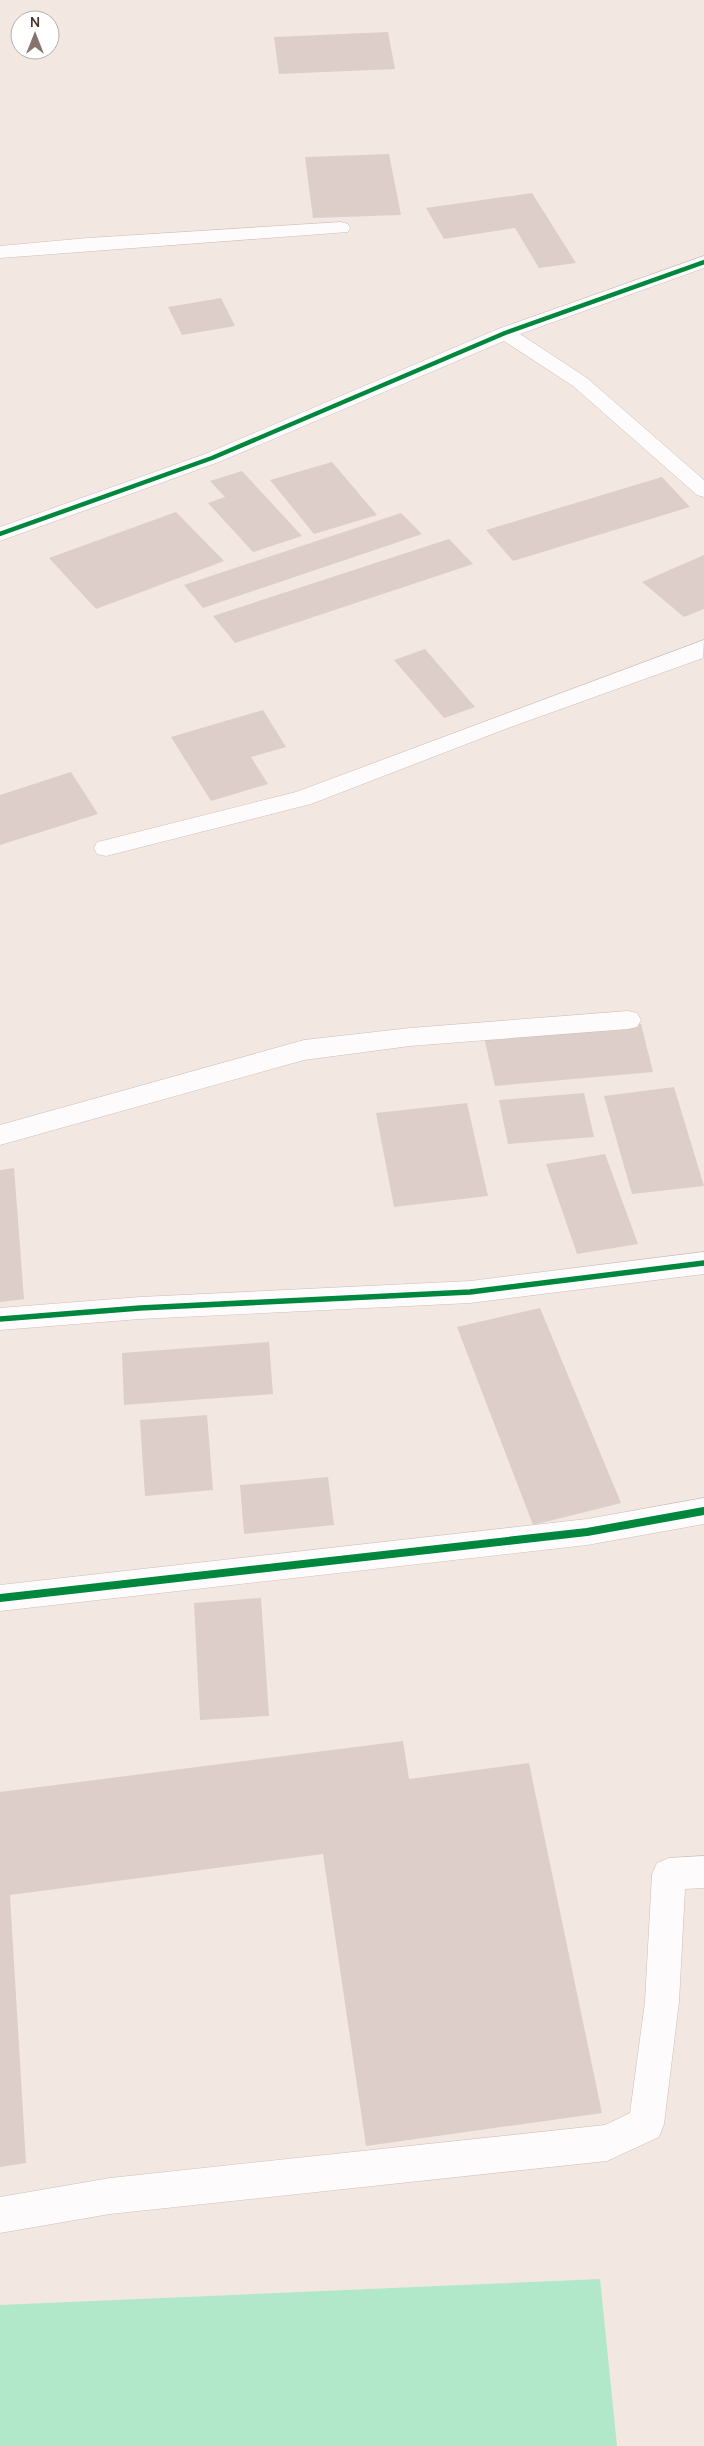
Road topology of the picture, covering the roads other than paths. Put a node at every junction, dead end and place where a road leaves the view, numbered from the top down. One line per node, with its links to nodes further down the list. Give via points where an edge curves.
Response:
1 (341, 228): 2 (street)
2 (0, 252)
3 (704, 262): 4 (street)
4 (505, 333): 5 (street, via 580,382); 6 (street, via 212,458)
5 (704, 491)
6 (0, 534)
7 (704, 647): 8 (street, via 303,798)
8 (106, 848)
9 (628, 1020): 10 (street, via 410,1037 304,1050)
10 (0, 1135)
11 (704, 1263): 12 (street, via 470,1292 140,1308)
12 (0, 1320)
13 (704, 1510): 14 (street, via 587,1532)
14 (0, 1598)
15 (704, 1872): 16 (street, via 669,1874 662,2002 646,2124 607,2143 110,2196)
16 (0, 2215)

